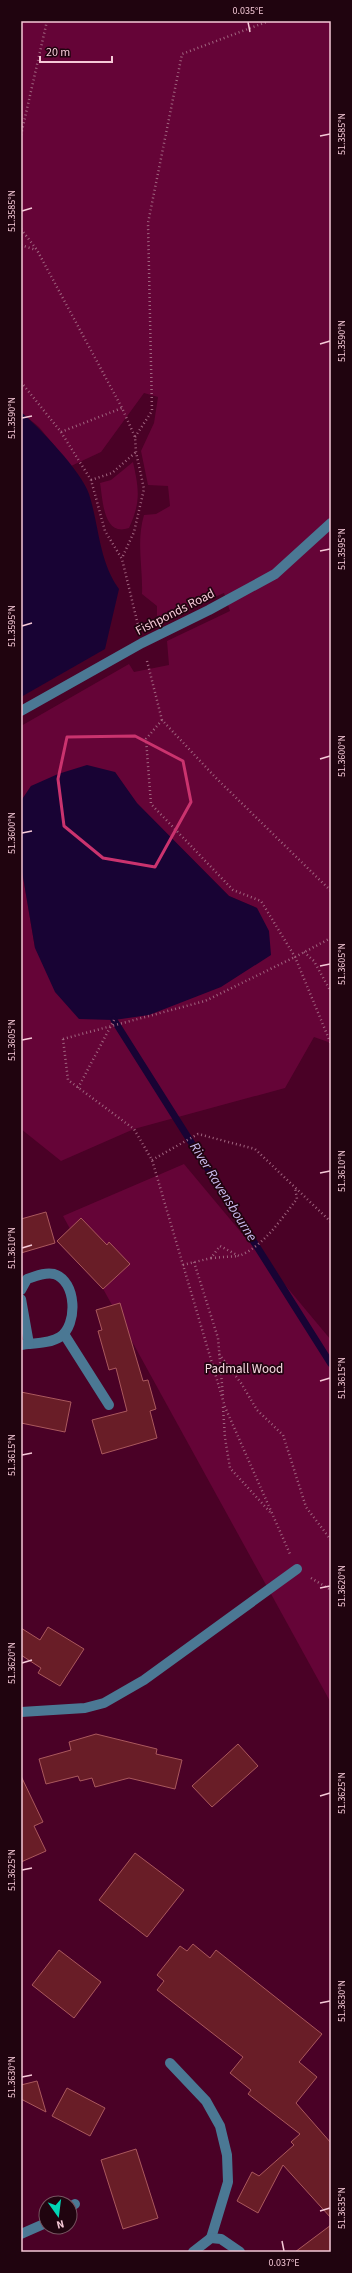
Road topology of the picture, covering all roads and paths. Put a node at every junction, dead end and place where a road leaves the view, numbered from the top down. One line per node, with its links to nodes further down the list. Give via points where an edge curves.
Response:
1 (47, 21): 3 (path)
2 (269, 21): 10 (path, via 182,54 148,223 152,411)
3 (21, 135)
4 (21, 229): 6 (path)
5 (21, 245): 6 (path)
6 (36, 250): 8 (path)
7 (21, 382): 9 (path)
8 (122, 408): 9 (path); 10 (path)
9 (61, 432): 12 (path)
10 (134, 437): 11 (path)
11 (136, 452): 12 (path, via 112,473); 12 (path, via 144,489 134,532 122,559 105,532)
12 (91, 480)
13 (331, 523): 14 (street, Fishponds Road, via 275,574 142,643)
14 (21, 711)
15 (331, 891): 18 (path, via 216,778 162,720 146,739 152,804 233,890 262,902)
16 (331, 938): 17 (path)
17 (304, 952): 18 (path); 19 (path, via 314,961)
18 (295, 957): 21 (path); 22 (path, bridge, via 205,1001 63,1039 68,1080)
19 (331, 992)
20 (114, 1020): 22 (path)
21 (331, 1044)
22 (78, 1088): 23 (path, via 134,1130)
23 (152, 1160): 24 (path, via 198,1134 255,1149); 29 (path)
24 (295, 1186): 25 (path); 26 (path, via 297,1199 278,1223 256,1246)
25 (331, 1222)
26 (239, 1256): 27 (path); 27 (path, via 220,1246)
27 (211, 1258): 28 (path)
28 (194, 1262): 29 (path); 34 (path, via 218,1338)
29 (183, 1265): 35 (path)
30 (21, 1290): 32 (street, via 27,1279 37,1275 56,1275 63,1281 69,1290 74,1307)
31 (21, 1299): 33 (street)
32 (64, 1334): 33 (street, via 51,1341); 36 (street)
33 (25, 1344)
34 (219, 1353): 35 (path); 38 (path, via 257,1410 283,1435 306,1507)
35 (223, 1402): 37 (path); 37 (path, via 230,1468)
36 (109, 1405)
37 (272, 1514): 39 (path)
38 (331, 1540)
39 (297, 1569): 40 (path); 41 (street, via 144,1680 104,1703 85,1708)
40 (331, 1590)
41 (21, 1712)
42 (170, 2063): 45 (street, via 206,2101 220,2126 227,2155 228,2182)
43 (38, 2228): 44 (street)
44 (21, 2234)
45 (211, 2238): 46 (street); 47 (street, via 221,2239)
46 (193, 2252)
47 (240, 2252)

